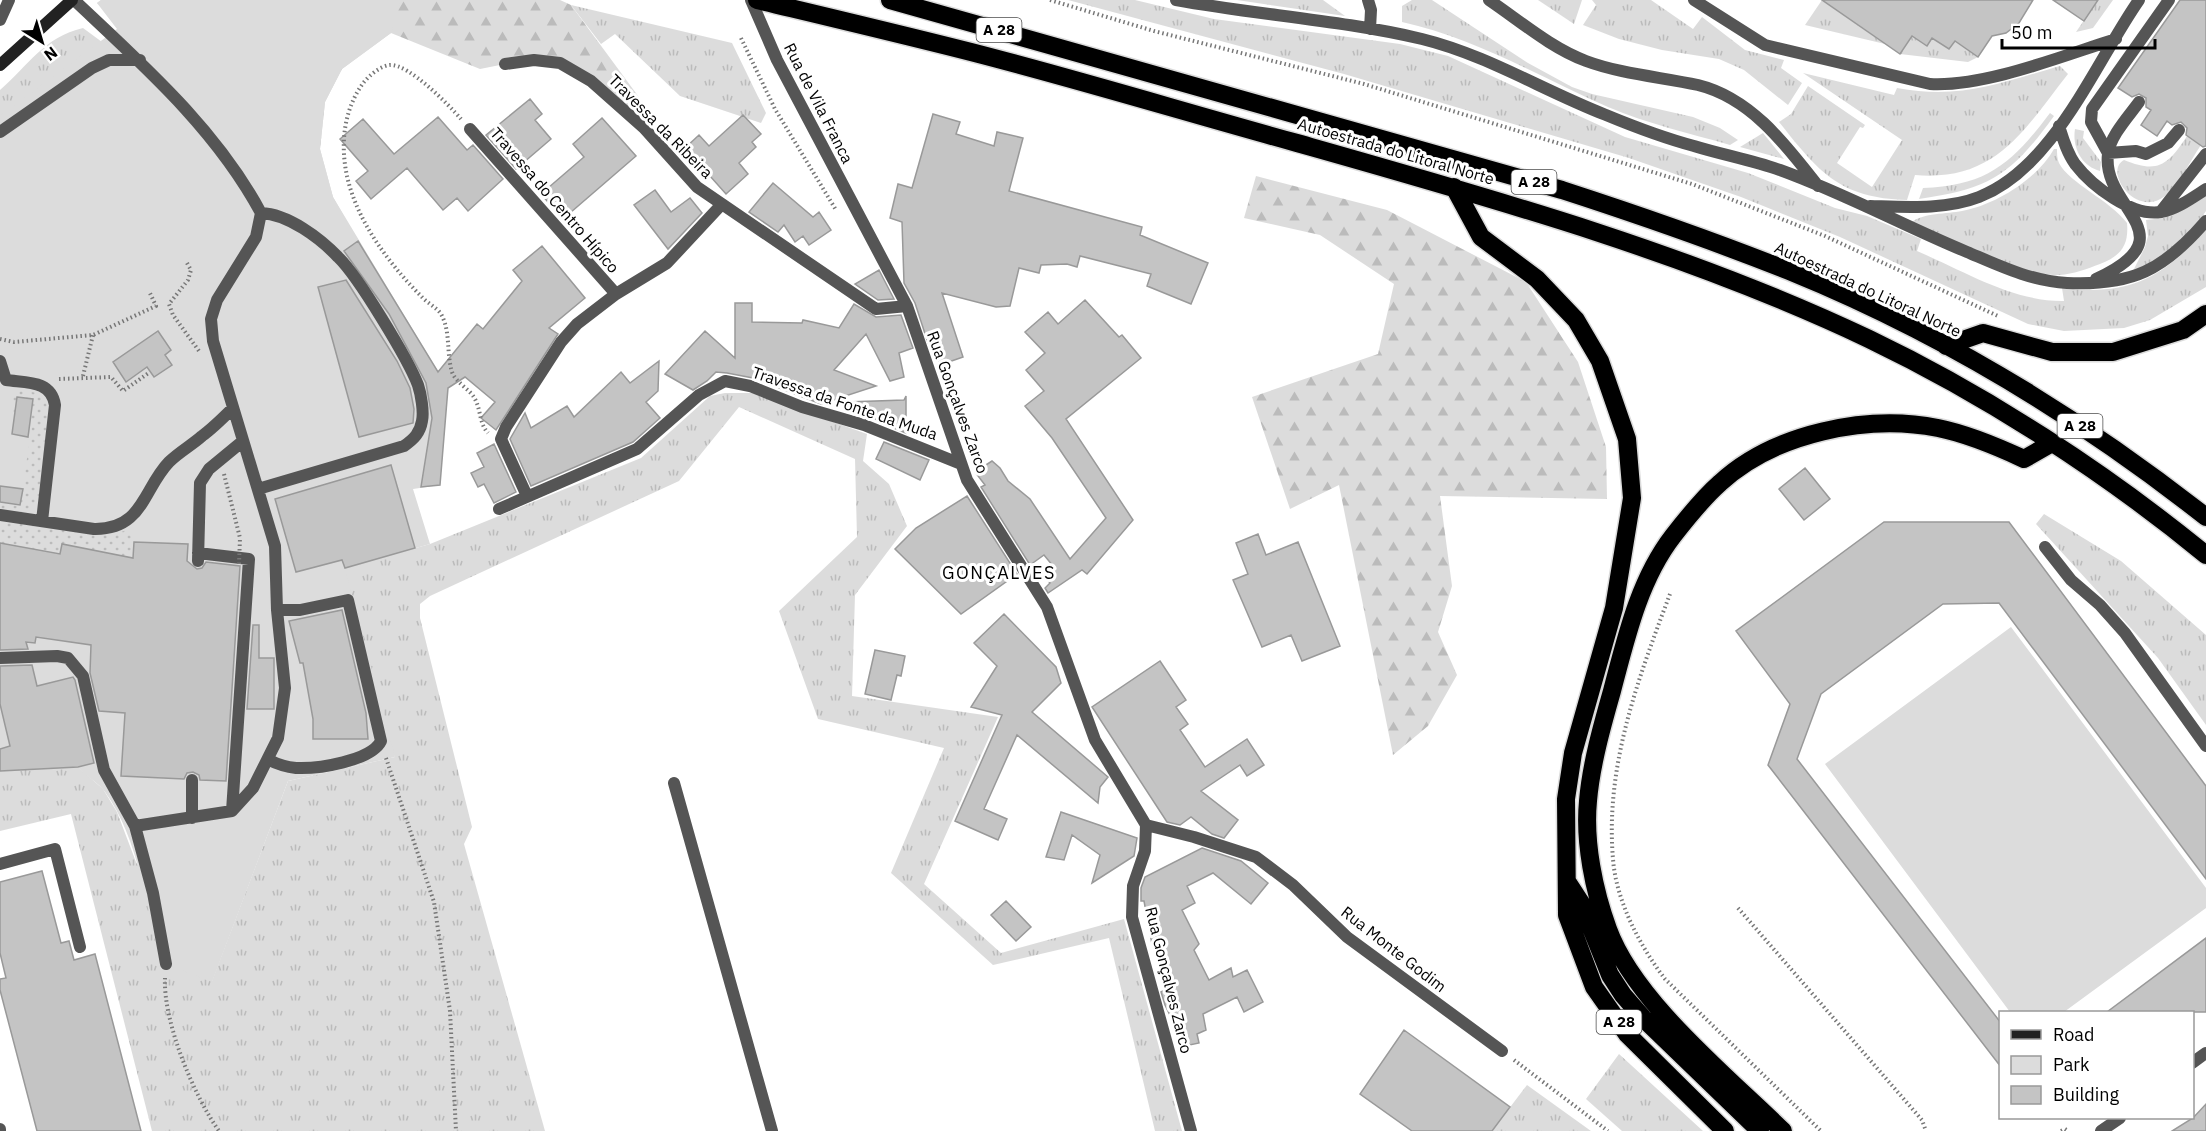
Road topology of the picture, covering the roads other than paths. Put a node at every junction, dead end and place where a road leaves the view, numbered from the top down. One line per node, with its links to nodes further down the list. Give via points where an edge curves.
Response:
1 (9, 0): 12 (street)
2 (73, 0): 15 (street); 17 (main road)
3 (751, 0): 35 (street, Rua de Vila Franca, via 777,60)
4 (757, 0): 27 (highway, Autoestrada do Litoral Norte / A 28, via 973,52)
5 (890, 0): 41 (highway, Autoestrada do Litoral Norte / A 28, via 1562,190 1672,226 1790,272)
6 (1176, 0): 13 (street)
7 (1368, 0): 13 (street)
8 (1490, 0): 28 (street, via 1563,50 1587,61 1701,86 1731,100 1768,125)
9 (1694, 0): 14 (street, via 1772,47 1930,84 1981,79)
10 (2139, 0): 14 (street)
11 (2169, 0): 25 (street, via 2092,109 2091,122)
12 (0, 20)
13 (1370, 29): 28 (street, via 1479,57 1617,120 1780,170)
14 (2116, 39): 19 (street)
15 (140, 60): 22 (street, via 109,60 92,68); 34 (street, via 184,107 247,187)
16 (505, 63): 30 (street, Travessa da Ribeira, via 560,63 591,81 644,128 697,187)
17 (0, 64)
18 (2139, 102): 23 (street)
19 (2059, 126): 31 (street, via 2026,168 1977,197 1909,207); 32 (street, via 2067,152 2076,165)
20 (470, 129): 38 (street, Travessa do Centro Hípico)
21 (2180, 130): 24 (street, via 2156,151)
22 (0, 132)
23 (2117, 133): 24 (street); 25 (street)
24 (2136, 151): 25 (street)
25 (2108, 153): 32 (street, via 2109,170)
26 (2206, 154): 33 (street)
27 (1454, 187): 45 (highway, Autoestrada do Litoral Norte / A 28, via 1595,231 1796,306 1931,372); 66 (highway, via 1481,237 1537,279 1576,320 1600,361 1627,439 1632,498 1614,608 1573,753 1566,799)
28 (1819, 188): 31 (street)
29 (2206, 189): 33 (street)
30 (722, 204): 38 (street, via 667,263); 39 (street, Travessa da Ribeira, via 876,309)
31 (1862, 206): 37 (street, via 2021,275 2067,283)
32 (2128, 207): 33 (street); 37 (street, via 2139,232 2137,248 2128,261)
33 (2160, 212)
34 (261, 213): 43 (street, via 255,237 217,300 211,320); 47 (street, via 273,213 301,229 340,259 418,386 423,420 416,437 404,446)
35 (861, 219): 39 (street, Rua Gonçalves Zarco)
36 (2206, 221): 37 (street, via 2179,249 2143,274 2118,281)
37 (2089, 282)
38 (616, 294): 48 (street, via 576,324 561,342 506,427 501,439)
39 (907, 306): 46 (street, Rua Gonçalves Zarco)
40 (2206, 314): 41 (highway, via 2182,330 2113,352 2052,352 1983,333)
41 (1946, 346): 51 (highway, Autoestrada do Litoral Norte / A 28, via 2056,410)
42 (0, 361): 52 (street, via 6,380 41,385 51,392 55,405)
43 (233, 408): 44 (street); 52 (street, via 169,462 141,507 119,525 94,529)
44 (243, 441): 47 (street); 61 (street, via 203,475 200,483 198,557 249,559)
45 (2052, 444): 54 (highway, Autoestrada do Litoral Norte / A 28, via 2110,481); 77 (highway, via 2024,459 1983,440 1895,422 1852,425 1810,434 1780,445 1720,482 1672,537 1646,584 1629,628 1605,715 1587,802 1596,894 1608,932 1625,965 1656,1006)
46 (961, 464): 48 (street, Travessa da Fonte da Muda, via 887,433 725,381 699,395 637,449); 63 (street, Rua Gonçalves Zarco, via 967,480 1047,607 1095,740)
47 (258, 489): 55 (street, via 275,546)
48 (527, 496): 49 (street, Travessa da Fonte da Muda)
49 (499, 509)
50 (0, 515): 52 (street)
51 (2206, 517)
52 (42, 521)
53 (2045, 547): 57 (street, via 2071,580 2125,633)
54 (2206, 555)
55 (277, 610): 58 (street, via 285,688 278,738); 58 (street, via 300,610 348,600 381,741 377,749 360,758 308,768)
56 (0, 658): 64 (street, via 57,656 76,665 83,676 104,770)
57 (2206, 746)
58 (268, 760): 61 (street, via 253,788)
59 (192, 780): 62 (street)
60 (674, 783): 73 (street)
61 (232, 811): 62 (street)
62 (192, 818): 64 (street)
63 (1146, 825): 69 (street, Rua Monte Godim, via 1256,857 1293,885 1347,937); 74 (street, Rua Gonçalves Zarco, via 1145,851 1133,886 1132,917)
64 (135, 826): 68 (street)
65 (0, 864): 67 (street, via 54,849)
66 (1568, 883): 75 (highway, A 28, via 1567,915 1594,987 1627,1034); 76 (highway, via 1623,995)
67 (80, 947)
68 (166, 964)
69 (1502, 1051)
70 (2206, 1053): 71 (street)
71 (2194, 1062)
72 (2119, 1119): 78 (street)
73 (772, 1131)
74 (1191, 1131)
75 (1725, 1131)
76 (1760, 1131)
77 (1783, 1131)
78 (2102, 1131)

